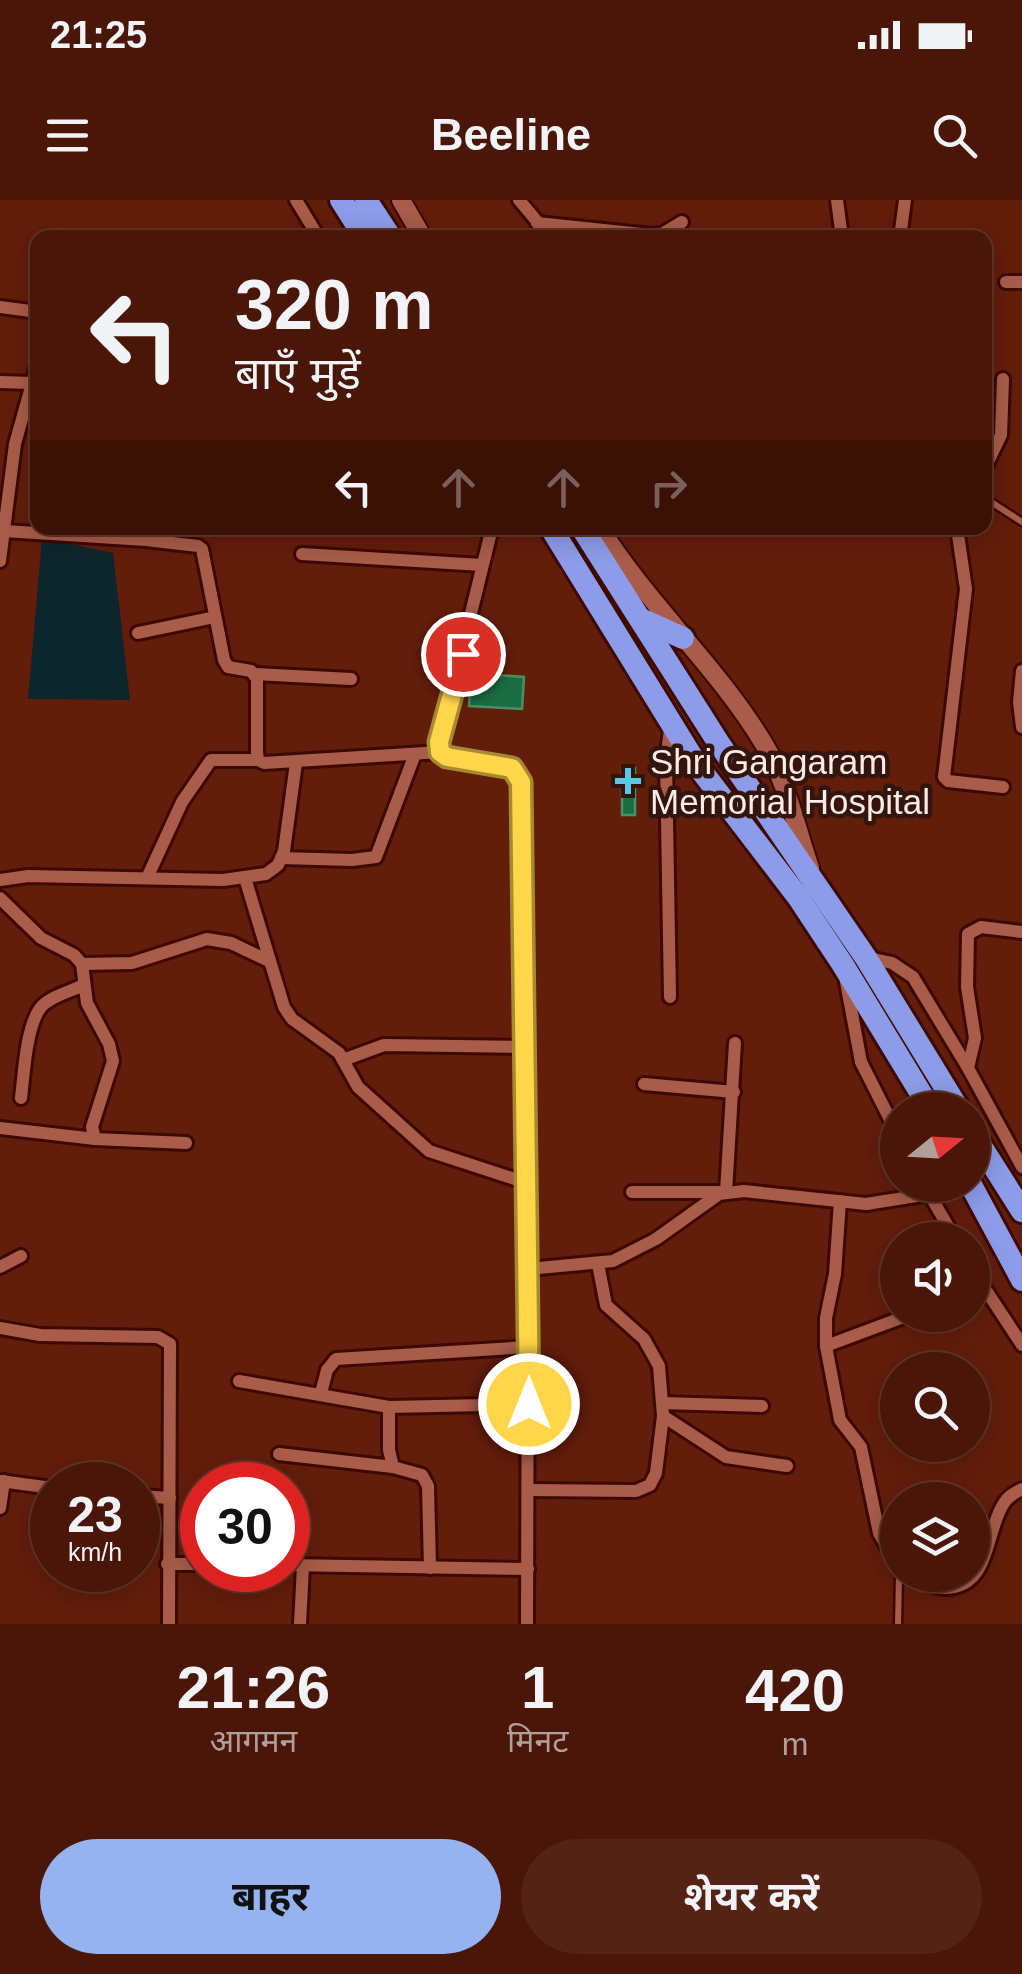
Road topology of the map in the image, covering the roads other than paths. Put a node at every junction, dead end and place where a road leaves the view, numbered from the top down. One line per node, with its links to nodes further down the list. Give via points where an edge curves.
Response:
1 (296, 200): 10 (street)
2 (340, 200): 11 (highway)
3 (366, 200): 12 (highway)
4 (400, 200): 13 (street)
5 (519, 200): 9 (street)
6 (836, 200): 17 (street)
7 (905, 200): 18 (street)
8 (682, 222): 16 (street)
9 (537, 223): 14 (street); 15 (street)
10 (314, 230)
11 (359, 230)
12 (386, 230)
13 (418, 230)
14 (544, 230)
15 (604, 230)
16 (669, 230)
17 (841, 230)
18 (901, 230)
19 (1006, 282): 20 (street)
20 (1022, 282)
21 (0, 308): 22 (street)
22 (30, 311)
23 (1004, 380): 27 (street, via 1001,436)
24 (0, 382): 25 (street)
25 (30, 383)
26 (30, 414): 28 (street)
27 (992, 454)
28 (6, 468): 31 (street)
29 (992, 503): 30 (lane)
30 (1022, 522)
31 (4, 531): 32 (street); 40 (street)
32 (30, 531)
33 (123, 535): 42 (street, via 198,546)
34 (490, 535): 41 (street)
35 (554, 535): 49 (highway)
36 (587, 535): 43 (highway)
37 (605, 535): 45 (street)
38 (958, 535): 55 (street, via 966,589 944,776)
39 (302, 554): 41 (street)
40 (0, 561)
41 (482, 565): 51 (street)
42 (215, 617): 44 (street); 47 (street, via 228,667)
43 (643, 620): 45 (highway); 57 (highway)
44 (138, 632)
45 (683, 638): 57 (street, via 764,744)
46 (1022, 671): 50 (street)
47 (256, 674): 48 (street); 53 (street)
48 (351, 679)
49 (672, 720): 64 (highway, via 696,765); 67 (street, via 666,759)
50 (1022, 727)
51 (440, 752): 52 (street); 69 (street, via 512,768 521,782)
52 (415, 754): 54 (street); 56 (street, via 376,858)
53 (258, 760): 54 (street); 58 (street, via 211,760 182,802)
54 (296, 763): 56 (street)
55 (1003, 787)
56 (281, 858): 59 (street, via 266,874)
57 (812, 876): 64 (highway)
58 (147, 878): 59 (street); 60 (street)
59 (245, 878): 63 (street)
60 (0, 880)
61 (0, 898): 65 (street)
62 (1022, 932): 71 (street, via 981,927 968,934 975,1038)
63 (270, 961): 65 (street, via 207,939 146,960); 70 (street, via 292,1019)
64 (855, 961): 71 (street, via 892,963 913,977); 74 (highway); 75 (highway); 77 (street, via 861,1062)
65 (82, 964): 66 (street)
66 (84, 985): 76 (street, via 38,1011); 79 (street, via 113,1061)
67 (670, 997)
68 (735, 1044): 73 (street)
69 (526, 1047): 70 (street, via 384,1045); 83 (street)
70 (343, 1060): 83 (street, via 358,1087 430,1151)
71 (968, 1068): 82 (street)
72 (644, 1084): 73 (street)
73 (734, 1092): 85 (street)
74 (922, 1092)
75 (946, 1092)
76 (21, 1098)
77 (880, 1099)
78 (0, 1128): 79 (street)
79 (94, 1140): 80 (street)
80 (186, 1143)
81 (990, 1160): 89 (highway)
82 (1022, 1166)
83 (528, 1183): 93 (street)
84 (632, 1192): 85 (street)
85 (726, 1192): 86 (street); 91 (street, via 656,1239)
86 (840, 1201): 87 (street); 99 (street)
87 (891, 1202)
88 (980, 1202): 94 (highway)
89 (1022, 1211)
90 (20, 1256): 92 (street)
91 (598, 1264): 93 (street); 106 (street, via 606,1305 656,1358)
92 (0, 1266)
93 (528, 1269): 100 (street)
94 (1022, 1280)
95 (990, 1298): 98 (street)
96 (880, 1326): 99 (street)
97 (0, 1328): 115 (street, via 165,1339 171,1355)
98 (1022, 1345)
99 (826, 1346): 117 (street, via 840,1420 860,1446)
100 (529, 1347): 102 (street, via 336,1359); 103 (street)
101 (239, 1381): 102 (street)
102 (321, 1393): 105 (street)
103 (529, 1404): 105 (street); 113 (street)
104 (762, 1406): 106 (street)
105 (389, 1407): 109 (street)
106 (663, 1409): 108 (street, via 726,1457); 113 (street, via 656,1472 646,1488)
107 (279, 1454): 109 (street)
108 (788, 1466)
109 (394, 1467): 122 (street, via 426,1480)
110 (2, 1481): 111 (street); 116 (street)
111 (30, 1485)
112 (1022, 1489): 118 (street, via 1004,1502)
113 (529, 1490): 123 (street)
114 (160, 1497): 115 (street)
115 (170, 1498): 119 (street)
116 (0, 1508)
117 (880, 1535)
118 (990, 1540)
119 (167, 1564): 120 (street); 126 (street)
120 (180, 1564)
121 (310, 1566): 122 (street)
122 (430, 1568): 123 (street)
123 (528, 1570): 128 (street)
124 (302, 1592): 127 (street)
125 (899, 1592): 129 (lane)
126 (168, 1624)
127 (300, 1624)
128 (528, 1624)
129 (898, 1624)

